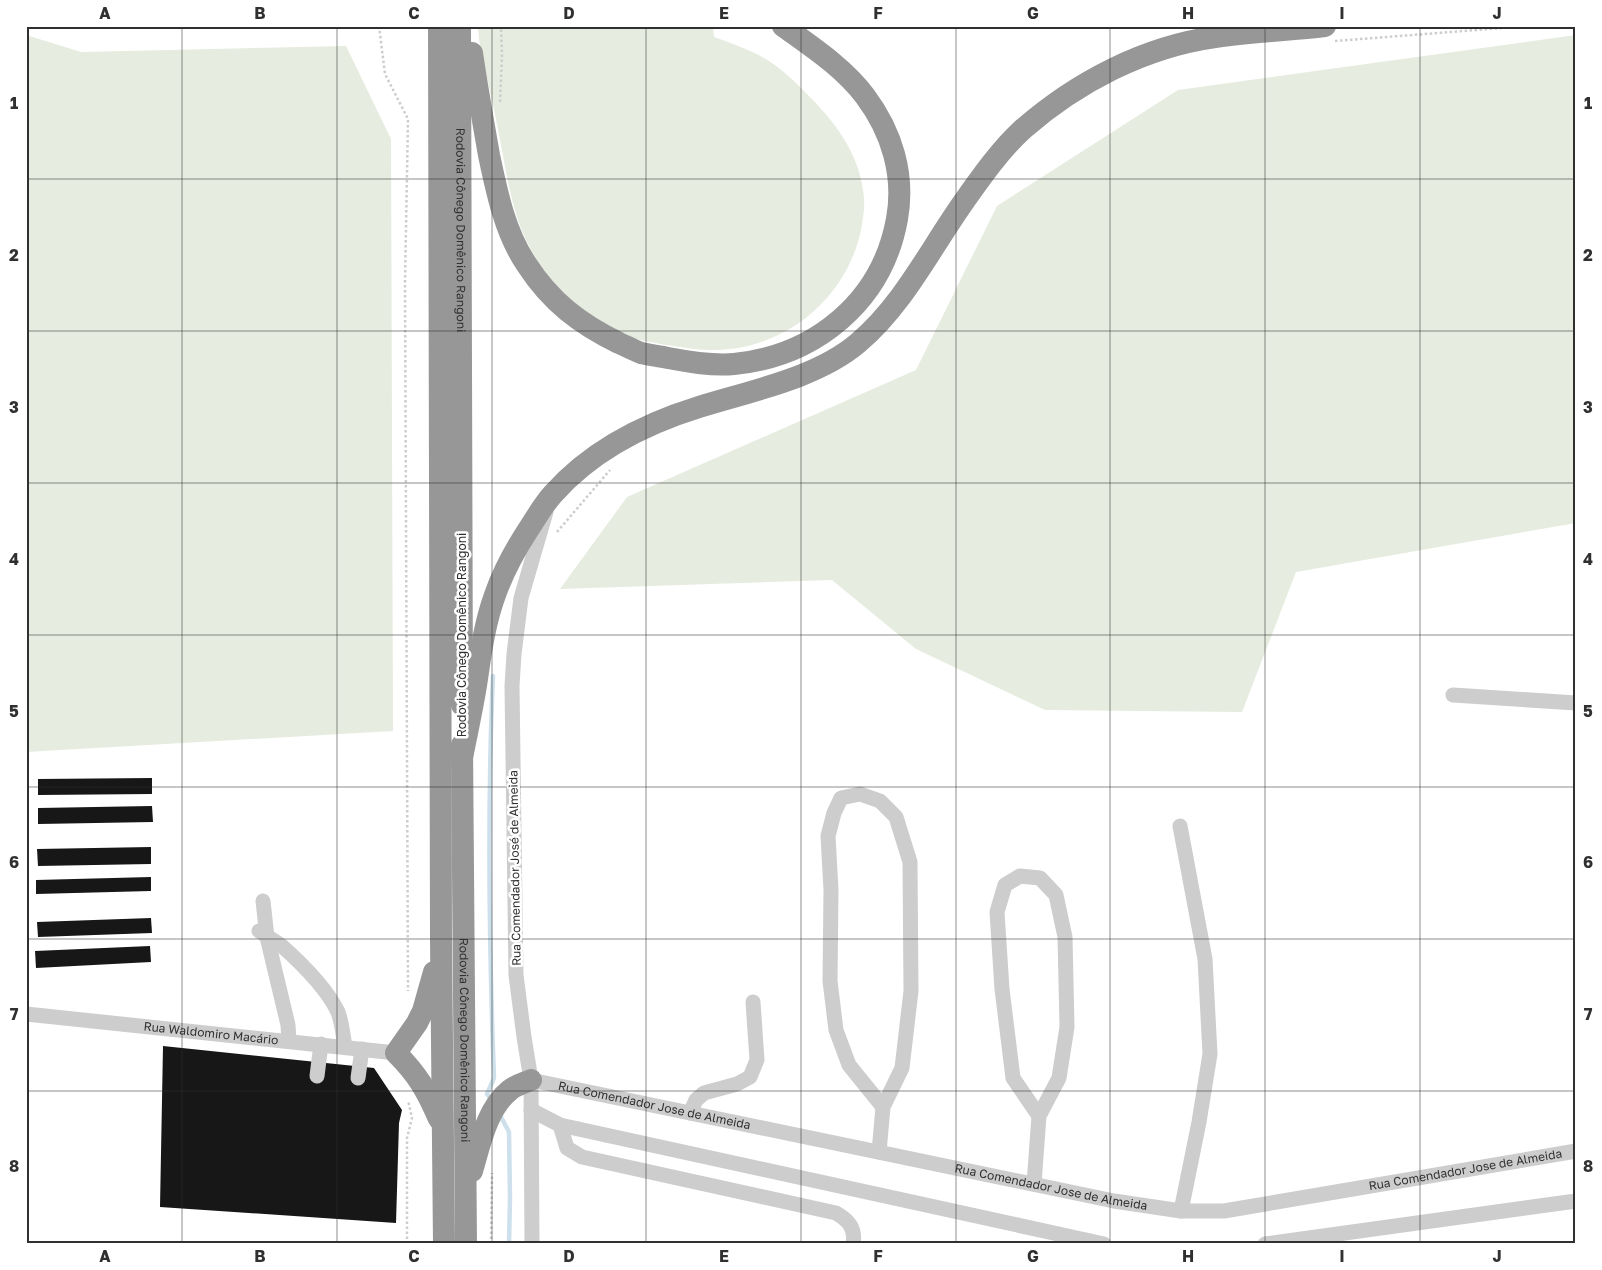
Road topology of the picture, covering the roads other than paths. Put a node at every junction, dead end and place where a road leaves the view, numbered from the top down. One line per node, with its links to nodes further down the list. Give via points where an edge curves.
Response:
1 (438, 26): 13 (highway, Rodovia Cônego Domênico Rangoni)
2 (460, 26): 9 (highway, Rodovia Cônego Domênico Rangoni)
3 (467, 26): 4 (highway, via 496,188 510,235 526,264 548,293 575,318 640,353 688,362 731,364 762,360 790,351 816,338 858,304 879,274 890,250 899,210 901,188 898,170 878,115 840,69)
4 (783, 26)
5 (1330, 34): 6 (highway, via 1214,37 1180,44 1111,69 1078,88 1022,131 998,157 965,200 904,292 874,329 856,345 801,376 673,416 630,435 585,464)
6 (551, 496): 9 (highway, via 511,559 494,597 484,632); 23 (street, Rua Comendador José de Almeida, via 521,598 512,686 516,975)
7 (1453, 695): 8 (street)
8 (1576, 703)
9 (462, 758): 33 (highway, Rodovia Cônego Domênico Rangoni)
10 (1180, 826): 35 (street, via 1206,959 1210,1054)
11 (262, 901): 12 (street)
12 (263, 934): 16 (street, via 288,1025); 18 (street, via 281,945 324,991 338,1012)
13 (441, 940): 20 (highway, via 423,1011); 29 (highway, Rodovia Cônego Domênico Rangoni)
14 (753, 1002): 26 (street, via 757,1060 750,1076 737,1084 704,1093 696,1100)
15 (26, 1014): 16 (street, Rua Waldomiro Macário)
16 (289, 1041): 17 (street, Rua Waldomiro Macário)
17 (321, 1044): 18 (street, Rua Waldomiro Macário); 21 (street)
18 (345, 1047): 19 (street, Rua Waldomiro Macário)
19 (362, 1049): 20 (street, Rua Waldomiro Macário); 22 (street)
20 (396, 1053): 29 (highway, via 423,1084)
21 (317, 1076)
22 (358, 1078)
23 (532, 1080): 25 (street, Rua Comendador José de Almeida); 26 (street, Rua Comendador Jose de Almeida); 33 (highway, via 510,1090 490,1116)
24 (883, 1107): 24 (street, via 902,1068 911,991 910,862 896,817 880,801 860,794 841,798 828,836 830,981 836,1030 849,1065); 31 (street)
25 (531, 1110): 28 (street); 38 (street, Rua Comendador José de Almeida)
26 (690, 1113): 31 (street, Rua Comendador Jose de Almeida)
27 (1039, 1116): 27 (street, via 1013,1078 1002,989 997,912 1005,885 1020,876 1040,878 1056,895 1065,937 1067,1027 1059,1078); 32 (street)
28 (560, 1125): 39 (street, via 567,1148 582,1157 836,1212 849,1221); 40 (street)
29 (443, 1127): 36 (highway, Rodovia Cônego Domênico Rangoni)
30 (1576, 1151): 35 (street, Rua Comendador Jose de Almeida, via 1224,1210)
31 (880, 1152): 32 (street, Rua Comendador Jose de Almeida)
32 (1034, 1184): 35 (street, Rua Comendador Jose de Almeida)
33 (465, 1193): 37 (highway, Rodovia Cônego Domênico Rangoni)
34 (1576, 1201): 41 (street)
35 (1181, 1211)
36 (444, 1244)
37 (466, 1244)
38 (532, 1244)
39 (853, 1244)
40 (1104, 1244)
41 (1265, 1244)

